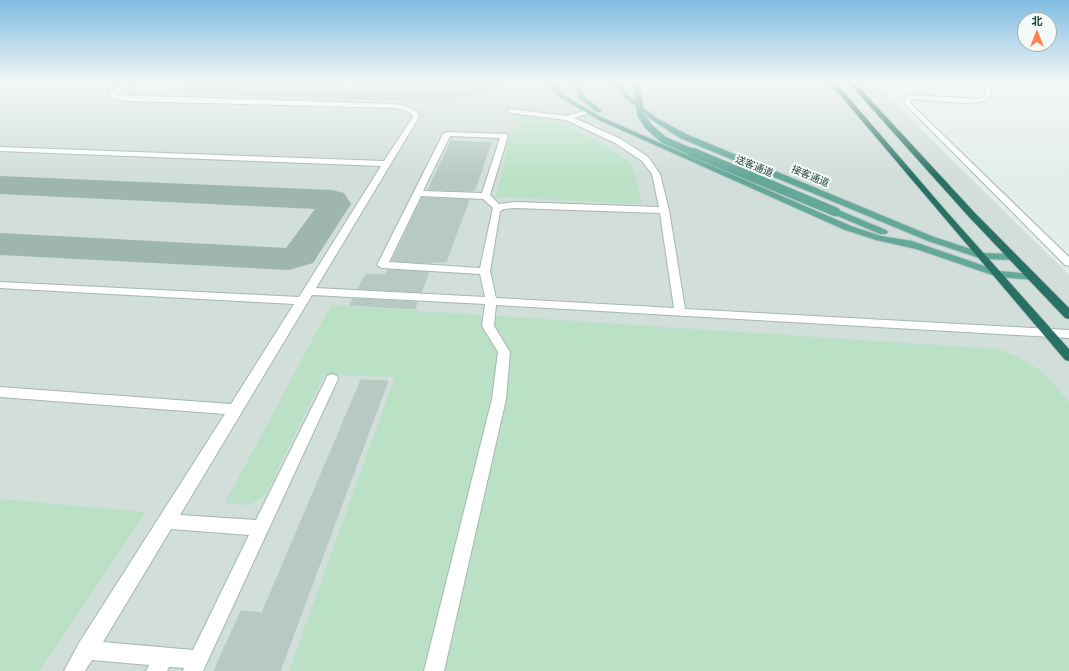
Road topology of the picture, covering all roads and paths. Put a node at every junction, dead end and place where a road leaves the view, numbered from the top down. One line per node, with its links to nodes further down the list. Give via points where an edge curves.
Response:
1 (414, 113): 16 (street, via 416,117)
2 (538, 113): 13 (street)
3 (583, 113): 13 (street)
4 (590, 113): 21 (main road, via 848,228 894,243)
5 (601, 113): 12 (main road, 送客通道)
6 (603, 113): 12 (main road, 送客通道)
7 (642, 113): 14 (main road, 送客通道, bridge, via 648,126)
8 (647, 113): 22 (main road, 接客通道, via 683,136 916,233)
9 (859, 113): 22 (highway)
10 (879, 113): 23 (highway)
11 (917, 113): 24 (street)
12 (607, 116): 14 (main road, 送客通道)
13 (568, 118): 20 (street, via 618,141 645,159 656,174)
14 (664, 140): 21 (main road, 送客通道, bridge)
15 (0, 149): 16 (street)
16 (388, 164): 29 (street)
17 (418, 193): 18 (street); 18 (street, via 447,134 504,136); 25 (street, via 382,264)
18 (485, 196): 19 (street)
19 (498, 208): 20 (street, via 515,205); 25 (street)
20 (664, 210): 31 (street)
21 (916, 246): 26 (main road)
22 (982, 256): 23 (main road, 接客通道); 26 (highway)
23 (1013, 257): 27 (highway)
24 (1069, 263)
25 (485, 271): 30 (street)
26 (998, 274): 27 (main road); 33 (highway)
27 (1033, 277): 32 (highway)
28 (0, 284): 29 (street)
29 (306, 296): 30 (street); 38 (street)
30 (491, 300): 31 (street); 45 (street, via 488,326 504,352 499,399)
31 (680, 311): 33 (street)
32 (1069, 315)
33 (1048, 332): 34 (street); 35 (highway)
34 (1069, 334)
35 (1069, 357)
36 (332, 379): 40 (street)
37 (0, 392): 38 (street)
38 (235, 410): 39 (street)
39 (166, 521): 40 (street); 41 (street)
40 (261, 528): 43 (street)
41 (86, 650): 42 (street); 44 (street)
42 (160, 664): 43 (street)
43 (196, 666)
44 (74, 671)
45 (434, 671)

